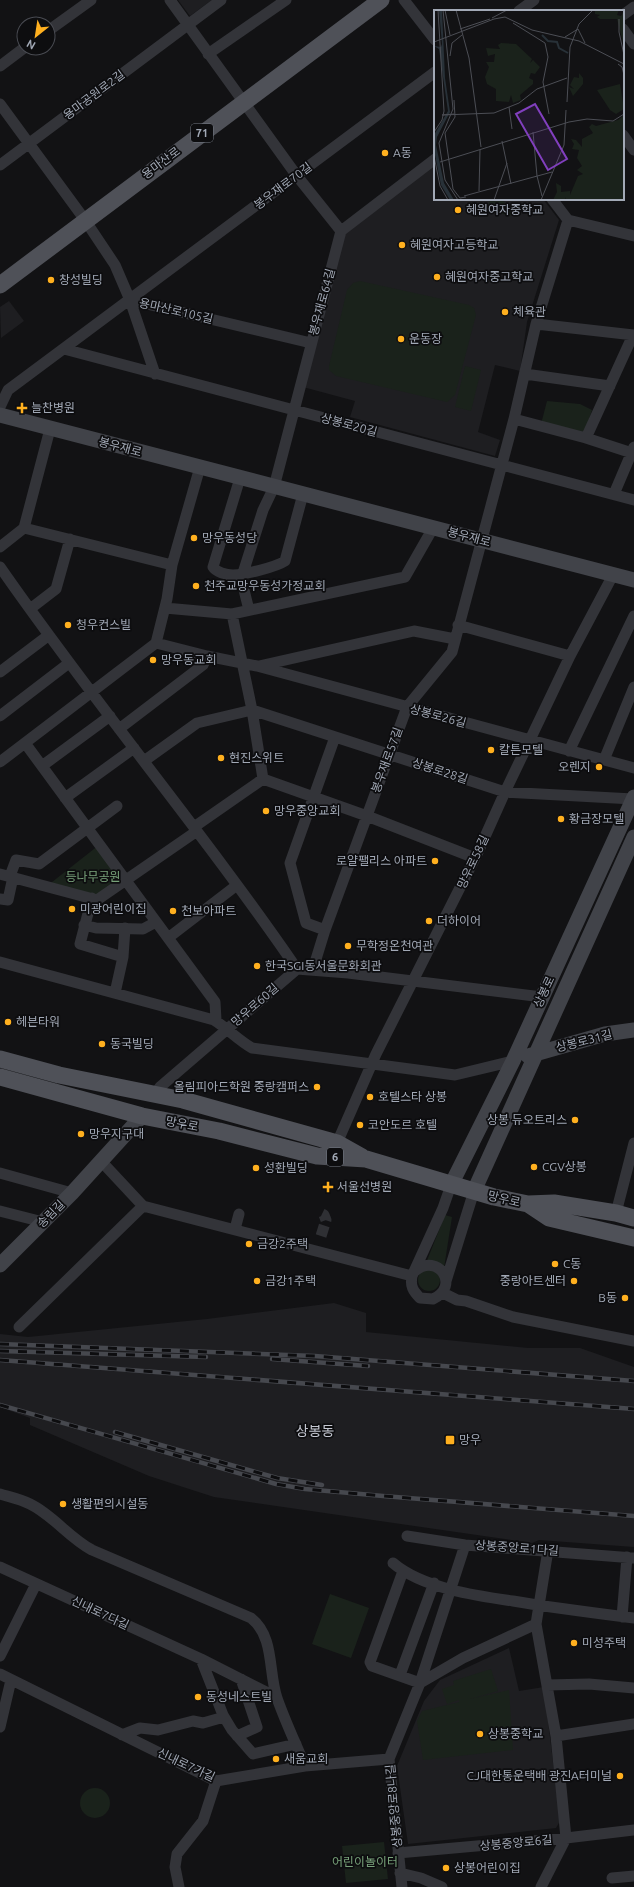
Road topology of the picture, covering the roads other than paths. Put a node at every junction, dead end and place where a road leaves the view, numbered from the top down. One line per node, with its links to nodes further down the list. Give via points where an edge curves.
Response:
1 (91, 0): 11 (street)
2 (170, 0): 12 (street)
3 (221, 0): 12 (street, 용마공원로2길)
4 (286, 0): 17 (street)
5 (381, 0): 20 (main road, 용마산로 / 71)
6 (404, 0): 14 (street)
7 (534, 0): 9 (street)
8 (634, 7): 10 (street)
9 (520, 10)
10 (624, 14)
11 (56, 25)
12 (188, 25): 17 (street); 23 (street, 용마공원로2길)
13 (624, 30): 15 (street)
14 (434, 39)
15 (634, 44)
16 (16, 54): 18 (street)
17 (208, 54): 20 (street)
18 (0, 66)
19 (434, 73): 27 (street, 봉우재로70길)
20 (243, 102): 27 (street); 29 (main road, 용마산로 / 71)
21 (0, 104): 23 (street, 용마산로105길)
22 (624, 136): 24 (street)
23 (29, 144): 26 (street, 용마공원로2길); 29 (street, 용마산로105길)
24 (634, 150)
25 (434, 160): 31 (street)
26 (0, 165)
27 (297, 176): 31 (street); 34 (street, 봉우재로70길)
28 (553, 200): 30 (street)
29 (85, 220): 33 (main road, 용마산로 / 71); 34 (street, 용마산로105길, via 113,262)
30 (568, 220): 32 (street); 35 (street, 봉우재로57길)
31 (341, 231): 37 (street, 봉우재로64길)
32 (634, 236)
33 (0, 285)
34 (130, 300): 37 (street, 용마산로105길); 38 (street, 봉우재로70길); 39 (street)
35 (536, 324): 36 (street); 40 (street, 봉우재로57길)
36 (633, 335): 41 (street)
37 (311, 343): 43 (street, 봉우재로64길)
38 (64, 348): 39 (street, 상봉로20길); 42 (street, 봉우재로70길, via 8,390)
39 (155, 374): 43 (street, 상봉로20길)
40 (524, 374): 41 (street); 45 (street, 봉우재로57길)
41 (610, 386): 47 (street)
42 (0, 407)
43 (293, 410): 49 (street, 상봉로20길); 52 (street, 봉우재로64길)
44 (0, 415): 46 (street, 봉우재로)
45 (514, 419): 47 (street); 49 (street, 봉우재로57길)
46 (50, 429): 50 (street, 봉우재로); 56 (street)
47 (586, 438): 48 (street)
48 (633, 450): 54 (street)
49 (501, 466): 54 (street, 상봉로20길); 59 (street, 봉우재로57길)
50 (200, 468): 51 (street, 봉우재로); 61 (street)
51 (240, 478): 52 (street, 봉우재로); 63 (street, via 213,566 216,570 229,575)
52 (274, 487): 53 (street, 봉우재로); 63 (street, 봉우재로64길, via 265,504)
53 (303, 494): 57 (street, 봉우재로); 63 (street, via 285,561)
54 (614, 494): 55 (street, 상봉로20길)
55 (634, 500)
56 (24, 528): 58 (street); 60 (street)
57 (433, 528): 59 (street, 봉우재로); 69 (street, via 405,577)
58 (70, 539): 61 (street); 68 (street, via 56,589)
59 (482, 541): 64 (street, 봉우재로); 72 (street, 봉우재로57길)
60 (0, 547)
61 (172, 565): 67 (street)
62 (0, 567): 65 (street)
63 (242, 574): 69 (street)
64 (613, 575): 66 (street, 봉우재로); 77 (street, 망우로58길)
65 (3, 580): 68 (street)
66 (634, 580)
67 (166, 608): 70 (street); 75 (street)
68 (30, 610): 73 (street)
69 (249, 610): 70 (street)
70 (232, 614): 79 (street)
71 (634, 616): 93 (street)
72 (458, 625): 74 (street, 봉우재로57길); 77 (street)
73 (49, 635): 78 (street); 81 (street)
74 (455, 639): 80 (street, via 414,631); 84 (street, 봉우재로57길, via 452,652)
75 (156, 643): 76 (street, 상봉로26길); 83 (street)
76 (207, 656): 79 (street, 상봉로26길); 88 (street, via 203,665)
77 (570, 656): 90 (street, 망우로58길)
78 (70, 663): 83 (street); 86 (street)
79 (243, 664): 80 (street, 상봉로26길); 85 (street)
80 (256, 666): 84 (street, 상봉로26길)
81 (0, 672)
82 (634, 687): 95 (street)
83 (92, 693): 87 (street); 91 (street)
84 (407, 707): 90 (street, 상봉로26길); 94 (street, 봉우재로57길)
85 (252, 710): 89 (street, 상봉로28길); 96 (street, via 197,723); 100 (street)
86 (0, 716)
87 (110, 716): 88 (street); 98 (street)
88 (120, 728): 92 (street)
89 (335, 737): 94 (street, 상봉로28길); 103 (street)
90 (529, 740): 93 (street, 상봉로26길); 101 (street, 망우로58길)
91 (25, 744): 97 (street); 98 (street)
92 (134, 748): 96 (street); 102 (street)
93 (569, 751): 95 (street, 상봉로26길)
94 (389, 754): 101 (street, 상봉로28길); 106 (street, 봉우재로57길)
95 (604, 760): 99 (street, 상봉로26길)
96 (144, 761): 108 (street)
97 (0, 762)
98 (42, 766): 102 (street)
99 (634, 768)
100 (263, 779): 103 (street); 108 (street)
101 (505, 792): 104 (street, 상봉로28길); 110 (street, 망우로58길)
102 (65, 798): 107 (street)
103 (314, 798): 106 (street); 119 (street, via 290,863 306,923)
104 (634, 798): 127 (street, 상봉로)
105 (117, 806): 107 (street)
106 (367, 816): 110 (street); 119 (street, 봉우재로57길)
107 (87, 828): 111 (street, via 39,864 16,860); 112 (street)
108 (196, 829): 112 (street); 113 (street)
109 (634, 837): 131 (street, 상봉로)
110 (475, 858): 125 (street, 망우로58길)
111 (8, 876): 114 (street); 115 (street, via 8,900)
112 (126, 881): 114 (street, via 97,900); 116 (street)
113 (237, 885): 120 (street); 123 (street)
114 (92, 898): 117 (street)
115 (0, 899)
116 (156, 922): 118 (street, via 146,928); 120 (street)
117 (84, 925): 118 (street, via 96,928); 121 (street, via 81,945)
118 (125, 928): 121 (street)
119 (325, 930): 124 (street, 봉우재로57길)
120 (168, 938): 128 (street, via 215,1002)
121 (123, 957): 126 (street)
122 (0, 962): 126 (street)
123 (297, 969): 124 (street); 129 (street, 망우로60길)
124 (313, 969): 125 (street)
125 (411, 982): 127 (street); 134 (street, 망우로58길)
126 (115, 992): 128 (street)
127 (542, 997): 133 (street, 상봉로)
128 (216, 1020): 129 (street)
129 (228, 1028): 134 (street, via 238,1039 252,1048); 136 (street, 망우로60길)
130 (634, 1030): 131 (street, 상봉로31길, via 605,1034)
131 (535, 1054): 133 (street, 상봉로31길); 144 (street, 상봉로)
132 (0, 1059): 136 (main road, 망우로, via 59,1075)
133 (513, 1061): 134 (street, via 455,1075); 143 (street, 상봉로)
134 (372, 1064): 138 (street, 망우로58길)
135 (0, 1077): 137 (main road, 망우로 / 6)
136 (155, 1094): 138 (main road, 망우로 / 6)
137 (142, 1116): 140 (main road, 망우로 / 6, via 219,1131 317,1156); 141 (street, 송림길)
138 (337, 1143): 140 (main road, 망우로 / 6)
139 (634, 1143): 149 (street)
140 (366, 1159): 143 (main road, 망우로 / 6)
141 (101, 1161): 145 (street, 송림길); 147 (street)
142 (0, 1173): 145 (street)
143 (451, 1185): 144 (main road, 망우로 / 6); 156 (street)
144 (474, 1191): 146 (main road, 망우로 / 6); 157 (street)
145 (72, 1193): 152 (street, 송림길)
146 (528, 1204): 149 (main road, 망우로 / 6, via 554,1203); 154 (main road, 망우로 / 6, via 549,1218)
147 (143, 1206): 153 (street); 158 (street)
148 (0, 1211): 152 (street)
149 (616, 1213): 151 (main road, 망우로 / 6)
150 (239, 1214): 153 (street)
151 (634, 1218)
152 (44, 1222): 155 (street, 송림길)
153 (236, 1229): 156 (street, via 317,1252)
154 (634, 1238)
155 (0, 1265)
156 (414, 1273): 157 (street, via 420,1267 431,1265 442,1270); 157 (street, via 412,1288 420,1298 433,1299)
157 (445, 1287): 159 (street, via 457,1300 513,1317)
158 (19, 1327)
159 (634, 1341)
160 (0, 1494): 184 (street, via 30,1504 92,1550 251,1618 258,1624 269,1649)
161 (407, 1536): 162 (street, 상봉중앙로1다길)
162 (465, 1544): 163 (street, 상봉중앙로1다길); 170 (street, 상봉중앙로8나길)
163 (548, 1550): 164 (street, 상봉중앙로1다길); 171 (street)
164 (631, 1557): 172 (street, 상봉중앙로1다길)
165 (393, 1563): 167 (street)
166 (0, 1567): 169 (street, 신내로7다길)
167 (403, 1572): 168 (street); 178 (street, via 370,1664)
168 (434, 1583): 170 (street); 178 (street)
169 (36, 1584): 175 (street); 176 (street, 신내로7다길)
170 (450, 1590): 171 (street); 181 (street, 상봉중앙로8나길)
171 (540, 1606): 172 (street); 174 (street)
172 (622, 1617): 173 (street)
173 (634, 1618)
174 (536, 1624): 181 (street, via 463,1658); 182 (street)
175 (0, 1656)
176 (201, 1659): 179 (street, 신내로7다길); 185 (street)
177 (0, 1674): 180 (street, 신내로7가길)
178 (400, 1675): 181 (street)
179 (241, 1679): 184 (street, 신내로7다길); 189 (street, via 257,1727)
180 (11, 1680): 187 (street); 188 (street, 신내로7가길)
181 (420, 1683): 192 (street, 상봉중앙로8나길)
182 (547, 1684): 183 (street); 190 (street)
183 (634, 1688)
184 (276, 1697): 191 (street)
185 (224, 1716): 188 (street, via 203,1723 193,1721 158,1730 140,1728); 189 (street)
186 (634, 1724): 190 (street)
187 (0, 1727)
188 (122, 1735): 194 (street, 신내로7가길)
189 (237, 1736): 191 (street, via 253,1754)
190 (556, 1736): 196 (street)
191 (296, 1744): 193 (street)
192 (389, 1760): 193 (street, 신내로7가길); 197 (street, 상봉중앙로8나길)
193 (305, 1766): 194 (street, 신내로7가길)
194 (216, 1781): 201 (street, via 203,1821 177,1854 175,1867)
195 (634, 1830): 196 (street, 상봉중앙로6길)
196 (566, 1838): 197 (street, 상봉중앙로6길); 204 (street)
197 (398, 1853): 198 (street, 상봉중앙로8나길)
198 (400, 1872): 202 (street, 상봉중앙로8나길); 203 (street)
199 (634, 1876): 200 (street)
200 (612, 1878)
201 (179, 1887)
202 (402, 1887)
203 (442, 1887)
204 (541, 1887)

